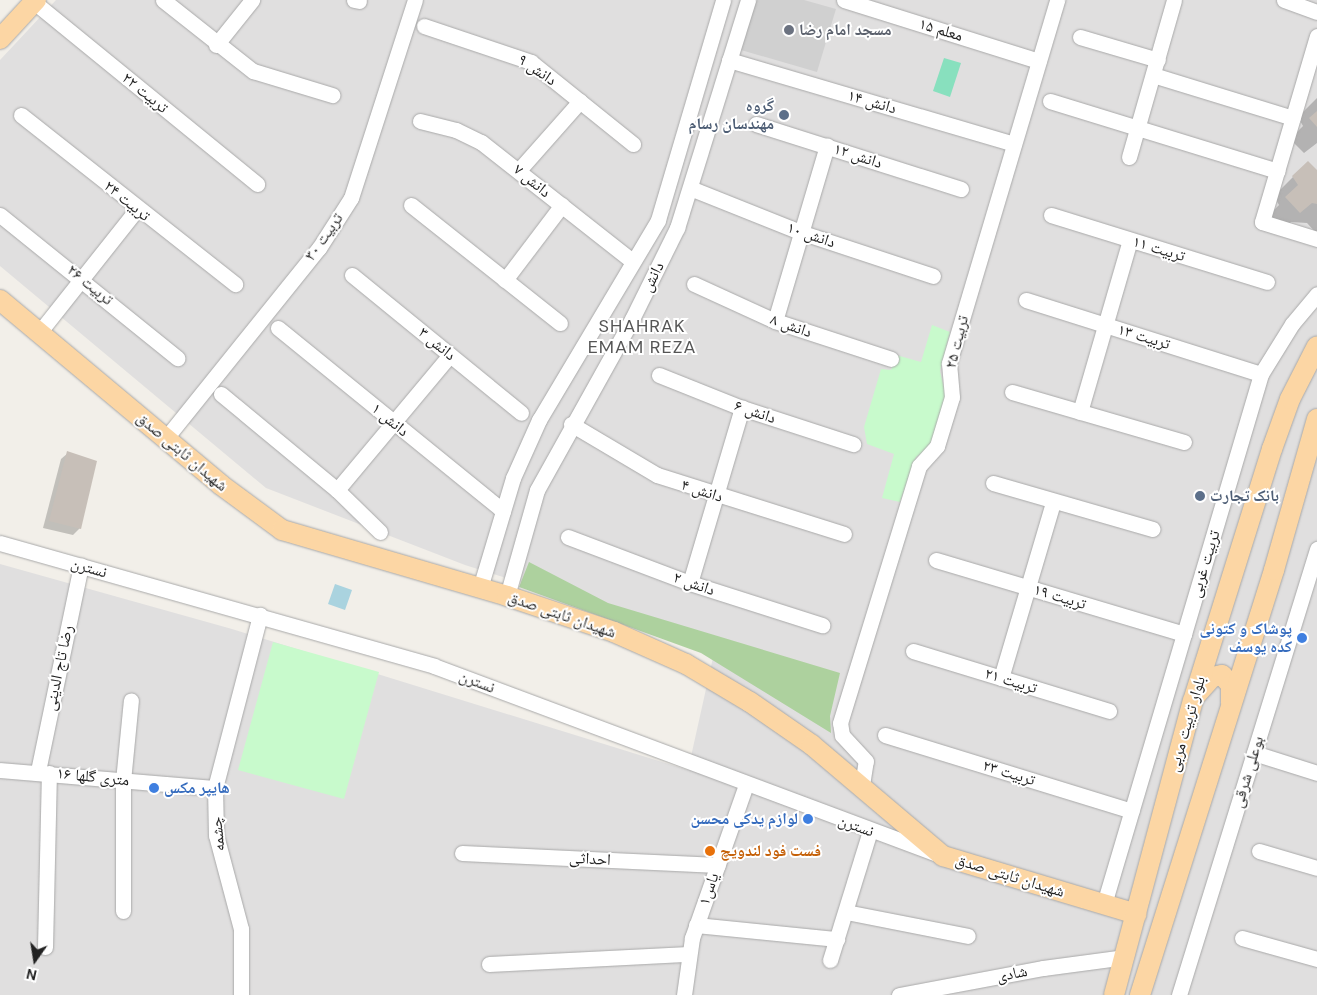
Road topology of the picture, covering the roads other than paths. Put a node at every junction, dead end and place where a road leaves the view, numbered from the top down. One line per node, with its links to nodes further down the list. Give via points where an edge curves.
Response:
1 (164, 0): 16 (street)
2 (252, 0): 16 (street)
3 (415, 0): 77 (street, تربیت ۳۰, via 351,198 319,248)
4 (723, 0): 42 (street, دانش)
5 (748, 0): 17 (street, دانش)
6 (844, 0): 18 (street, معلم ۱۵)
7 (1057, 0): 18 (street, تربیت ۲۵)
8 (1174, 0): 19 (street)
9 (1284, 0): 11 (street)
10 (35, 1): 15 (main road); 34 (street, تربیت ۲۲)
11 (1317, 12)
12 (424, 26): 21 (street, دانش ۹, via 531,62)
13 (1317, 36): 24 (street)
14 (1080, 37): 19 (street)
15 (0, 39)
16 (216, 45): 20 (street, via 252,71)
17 (729, 60): 29 (street, دانش ۱۴); 35 (street, دانش)
18 (1039, 61): 29 (street, تربیت ۲۵)
19 (1156, 68): 24 (street); 27 (street)
20 (332, 94)
21 (580, 101): 28 (street, دانش ۹); 32 (street)
22 (1050, 101): 27 (street)
23 (21, 115): 39 (street, تربیت ۲۴)
24 (1293, 118): 33 (street)
25 (420, 121): 32 (street, دانش ۷, via 456,130 481,142)
26 (756, 124): 30 (street, دانش ۱۲)
27 (1138, 127): 31 (street); 33 (street)
28 (633, 144)
29 (1014, 144): 114 (street, تربیت ۲۵, via 948,363 952,398 937,446 919,466 840,723 842,735 866,761)
30 (827, 146): 36 (street, دانش ۱۲); 44 (street)
31 (1129, 157)
32 (519, 170): 38 (street, دانش ۷)
33 (1277, 171): 45 (street, via 1262,222)
34 (257, 184)
35 (690, 188): 43 (street, دانش); 44 (street, دانش ۱۰)
36 (961, 189)
37 (411, 205): 51 (street)
38 (562, 206): 47 (street, دانش ۷); 51 (street)
39 (137, 209): 50 (street); 53 (street, تربیت ۲۴)
40 (0, 215): 50 (street, تربیت ۲۶)
41 (1051, 215): 46 (street, تربیت ۱۱)
42 (658, 220): 43 (street); 47 (street, دانش)
43 (677, 228): 76 (street, دانش, via 632,319)
44 (800, 232): 49 (street, دانش ۱۰); 58 (street)
45 (1317, 239)
46 (1130, 240): 52 (street, تربیت ۱۱); 60 (street)
47 (632, 261): 84 (street, دانش, via 539,420 513,478)
48 (352, 274): 64 (street, دانش ۳)
49 (934, 276)
50 (82, 279): 62 (street); 65 (street, تربیت ۲۶)
51 (506, 280): 59 (street)
52 (1268, 282)
53 (235, 284)
54 (694, 284): 58 (street, دانش ۸)
55 (1317, 294): 67 (street, تربیت غربی, via 1292,324)
56 (0, 300): 62 (main road, شهیدان ثابتی صدق)
57 (1026, 300): 60 (street, تربیت ۱۳)
58 (775, 321): 66 (street, دانش ۸)
59 (560, 322)
60 (1105, 325): 67 (street, تربیت ۱۳); 72 (street)
61 (278, 328): 75 (street, دانش ۱)
62 (38, 334): 77 (main road, شهیدان ثابتی صدق)
63 (1317, 346): 104 (main road, بلوار تربیت مربی, via 1290,399 1272,449)
64 (450, 355): 73 (street, دانش ۳); 75 (street)
65 (177, 358)
66 (891, 359)
67 (1261, 374): 100 (street, تربیت غربی)
68 (659, 375): 71 (street, دانش ۶)
69 (1012, 392): 72 (street)
70 (221, 394): 81 (street)
71 (742, 408): 79 (street, دانش ۶); 82 (street)
72 (1080, 412): 78 (street)
73 (521, 413)
74 (1317, 419): 106 (main road)
75 (393, 422): 81 (street); 84 (street, دانش ۱)
76 (572, 424): 82 (street, دانش ۴, via 656,475); 97 (street, دانش, via 537,490)
77 (166, 438): 96 (main road, شهیدان ثابتی صدق, via 221,485 282,530)
78 (1184, 442)
79 (853, 444)
80 (993, 483): 83 (street)
81 (337, 490): 86 (street)
82 (714, 496): 87 (street, دانش ۴); 93 (street)
83 (1053, 502): 85 (street); 95 (street)
84 (503, 511): 96 (street, دانش)
85 (1152, 529)
86 (380, 532)
87 (844, 534)
88 (568, 538): 93 (street, دانش ۲)
89 (0, 543): 92 (street, نسترن)
90 (1317, 549): 94 (street, بوعلی شرقی)
91 (936, 560): 95 (street, تربیت ۱۹)
92 (81, 565): 98 (street, نسترن); 110 (street, رضا تاج الدینی)
93 (690, 583): 99 (street, دانش ۲)
94 (1312, 586): 108 (street, بوعلی شرقی)
95 (1028, 587): 100 (street, تربیت ۱۹); 102 (street)
96 (480, 588): 97 (main road, شهیدان ثابتی صدق)
97 (507, 596): 114 (main road, شهیدان ثابتی صدق, via 614,632 686,664 750,702 812,745)
98 (260, 615): 113 (street, نسترن, via 434,666); 115 (street, چشمه)
99 (822, 625)
100 (1184, 634): 116 (street, تربیت غربی)
101 (913, 651): 102 (street, تربیت ۲۱)
102 (1001, 678): 105 (street, تربیت ۲۱)
103 (131, 700): 112 (street)
104 (1193, 701): 106 (main road, via 1207,681 1222,675 1232,685); 126 (main road, بلوار تربیت مربی)
105 (1109, 711)
106 (1230, 712): 143 (main road)
107 (885, 735): 116 (street, تربیت ۲۳)
108 (1254, 753): 111 (street); 144 (street, بوعلی شرقی)
109 (0, 770): 110 (street, ۱۶ متری گلها)
110 (44, 772): 112 (street, ۱۶ متری گلها); 131 (street, رضا تاج الدینی)
111 (1317, 773)
112 (123, 781): 115 (street, ۱۶ متری گلها); 124 (street)
113 (746, 785): 117 (street, نسترن); 121 (street, یاس۱)
114 (862, 786): 120 (main road, شهیدان ثابتی صدق)
115 (215, 788): 138 (street, چشمه, via 216,835 241,929)
116 (1132, 811): 123 (street, تربیت غربی)
117 (870, 832): 120 (street, نسترن); 125 (street)
118 (1259, 851): 122 (street)
119 (462, 853): 121 (street, احداثی)
120 (943, 856): 123 (main road, شهیدان ثابتی صدق)
121 (718, 865): 127 (street, یاس۱)
122 (1317, 868)
123 (1104, 904): 126 (main road, شهیدان ثابتی صدق)
124 (123, 911)
125 (846, 912): 128 (street); 129 (street)
126 (1136, 914): 133 (main road, بلوار تربیت مربی)
127 (696, 925): 129 (street); 132 (street, یاس۱)
128 (968, 936)
129 (837, 938): 135 (street)
130 (1242, 938): 134 (street)
131 (45, 946)
132 (689, 954): 136 (street); 139 (street, یاس۱)
133 (1125, 957): 137 (street, شادی); 142 (main road, بلوار تربیت مربی)
134 (1317, 959)
135 (830, 960)
136 (489, 964)
137 (974, 981): 140 (street, شادی); 141 (street)
138 (241, 995)
139 (684, 995)
140 (899, 995)
141 (982, 995)
142 (1114, 995)
143 (1140, 995)
144 (1179, 995)

